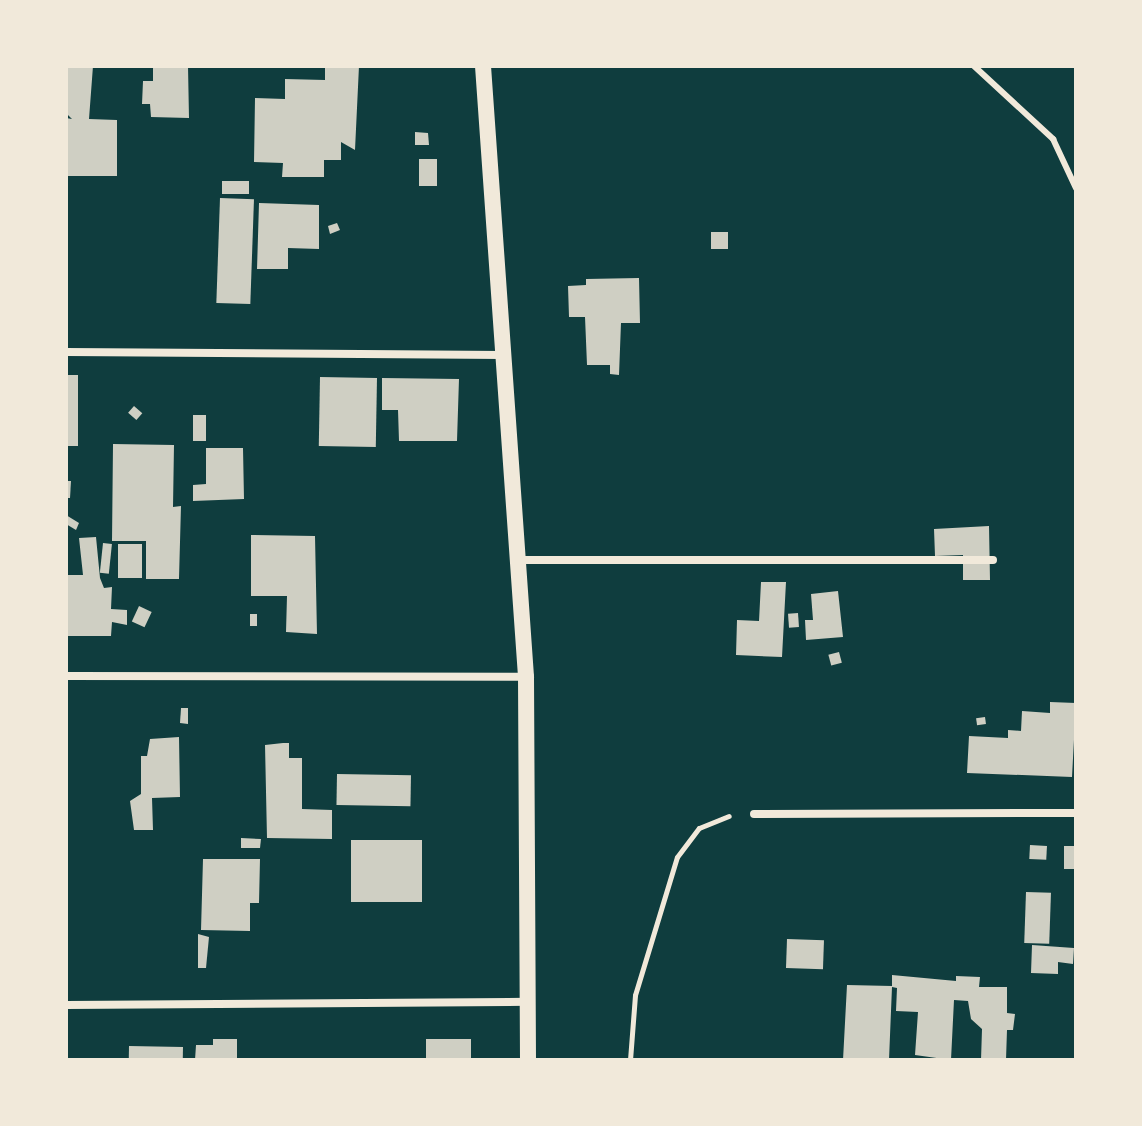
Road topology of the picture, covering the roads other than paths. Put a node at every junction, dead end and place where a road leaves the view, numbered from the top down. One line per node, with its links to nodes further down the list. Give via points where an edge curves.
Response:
1 (483, 66): 5 (main road)
2 (974, 66): 3 (lane, via 1053,139)
3 (1076, 188)
4 (66, 352): 5 (street)
5 (504, 355): 6 (main road)
6 (519, 560): 7 (street); 9 (main road)
7 (993, 560)
8 (66, 676): 9 (street)
9 (526, 677): 12 (main road)
10 (1076, 813): 11 (street)
11 (754, 814)
12 (528, 1002): 13 (street); 14 (main road)
13 (66, 1005)
14 (528, 1060)

